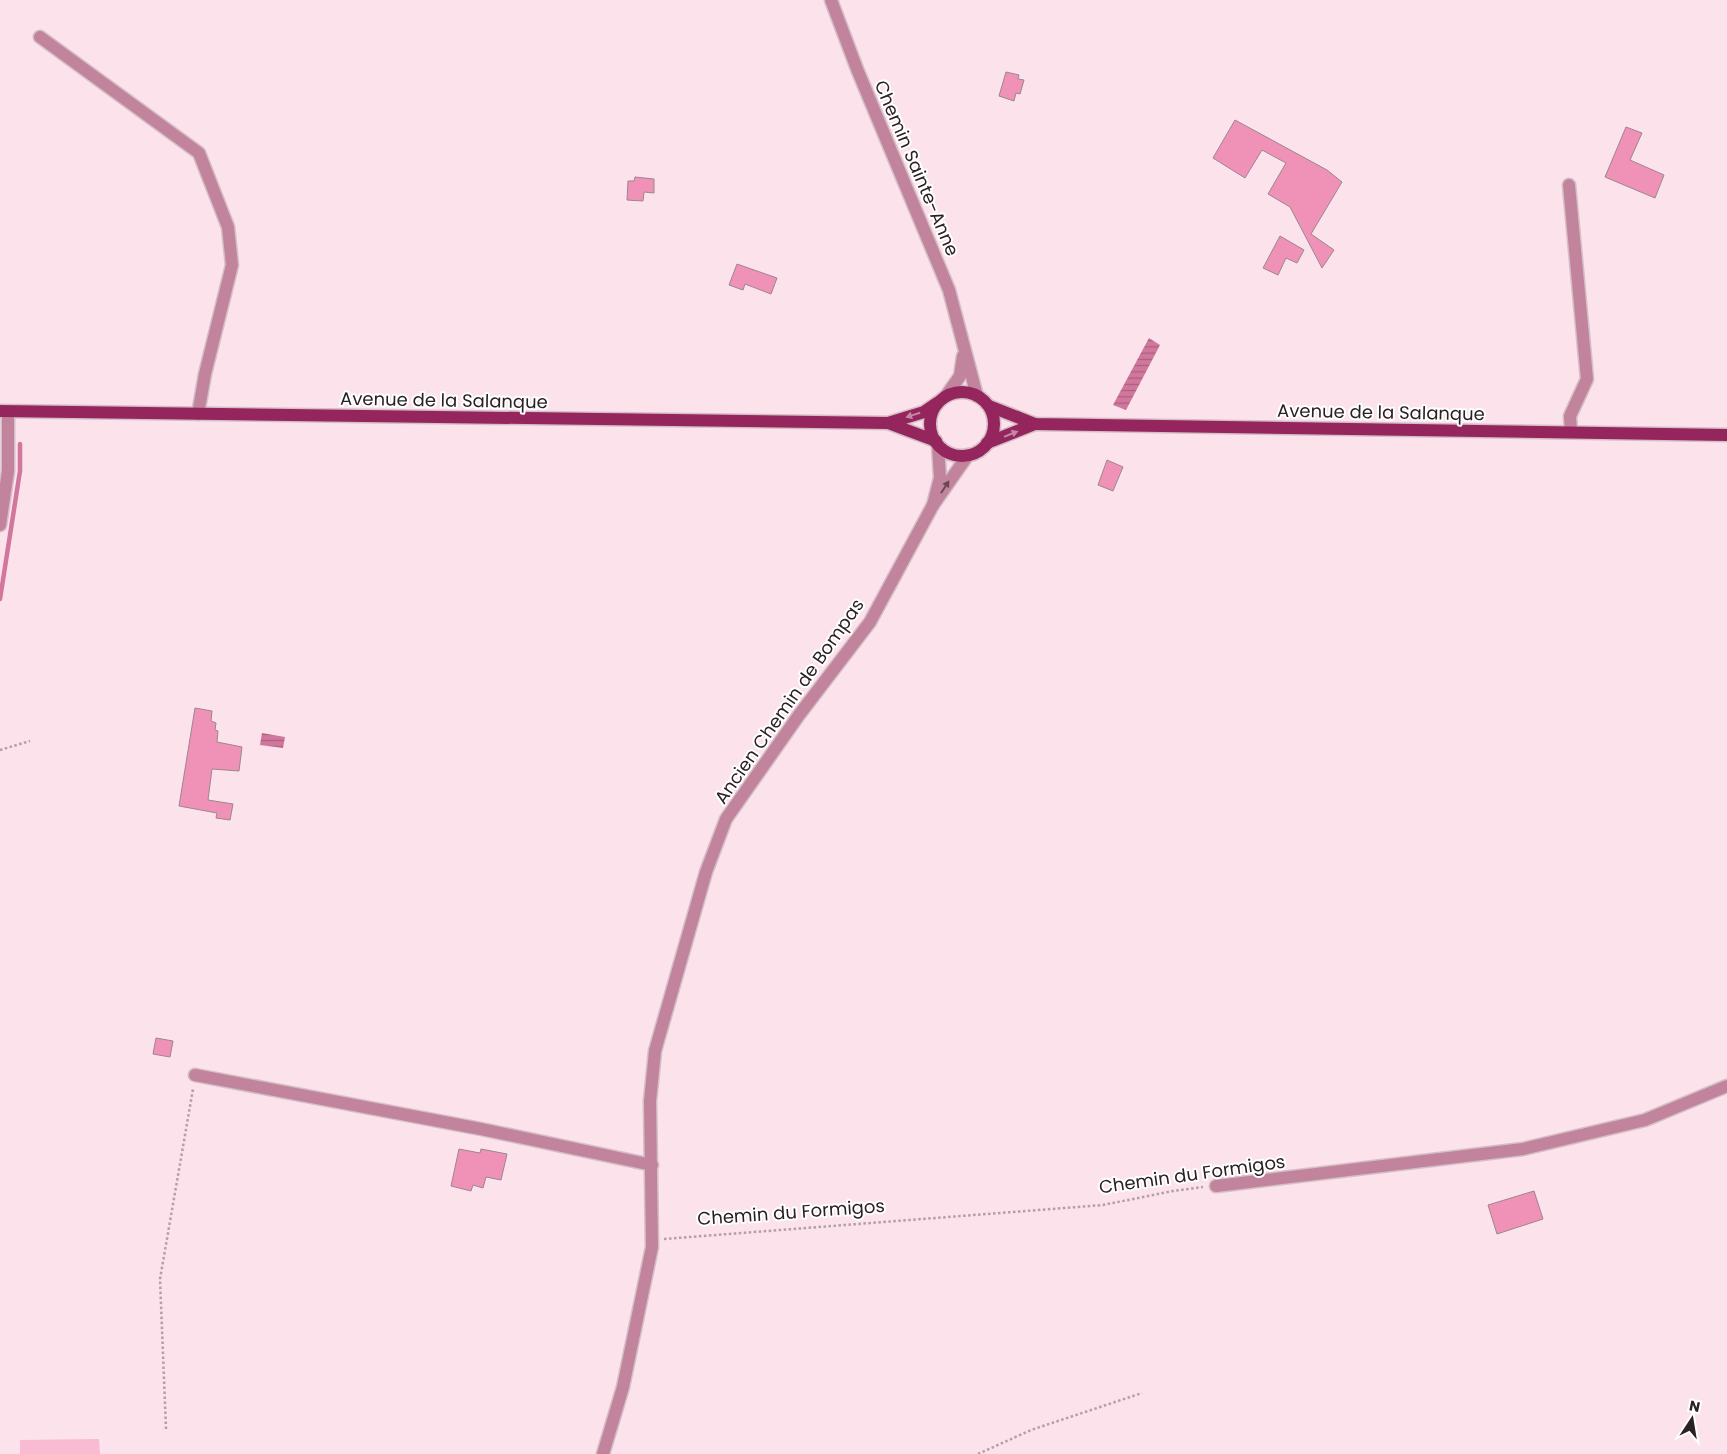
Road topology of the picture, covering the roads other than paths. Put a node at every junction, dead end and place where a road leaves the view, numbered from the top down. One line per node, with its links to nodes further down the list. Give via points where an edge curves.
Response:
1 (832, 0): 4 (street, Chemin Sainte-Anne, via 949,290)
2 (40, 37): 9 (street, via 199,154 228,227 232,265)
3 (1569, 185): 12 (street, via 1587,379 1570,416)
4 (964, 351): 5 (street, Chemin Sainte-Anne); 6 (street, Chemin Sainte-Anne, via 960,376)
5 (977, 396): 6 (main road, via 967,392); 7 (main road)
6 (942, 400): 10 (main road, Avenue de la Salanque, one-way to 10, via 924,412); 14 (main road, via 930,422)
7 (989, 406): 11 (main road); 15 (main road, via 994,425)
8 (4, 412): 9 (main road, Avenue de la Salanque); 18 (street, via 8,471)
9 (198, 414): 10 (main road, Avenue de la Salanque)
10 (888, 423): 14 (main road, Avenue de la Salanque)
11 (1035, 424): 12 (main road, Avenue de la Salanque); 15 (main road, one-way to 11)
12 (1571, 432): 13 (main road, Avenue de la Salanque)
13 (1727, 434)
14 (937, 443): 16 (main road, via 957,455); 17 (street, Ancien Chemin de Bompas, via 940,478)
15 (987, 443): 16 (main road)
16 (968, 455): 17 (street, Ancien Chemin de Bompas, one-way to 16)
17 (933, 505): 21 (street, Ancien Chemin de Bompas, via 870,622 799,714 726,819 706,872 655,1051 650,1101)
18 (0, 525)
19 (195, 1076): 21 (street, via 481,1129)
20 (1727, 1086): 22 (street, Chemin du Formigos, via 1645,1120 1523,1149)
21 (652, 1165): 23 (street, Ancien Chemin de Bompas, via 652,1240 623,1387)
22 (1216, 1186)
23 (603, 1454)

